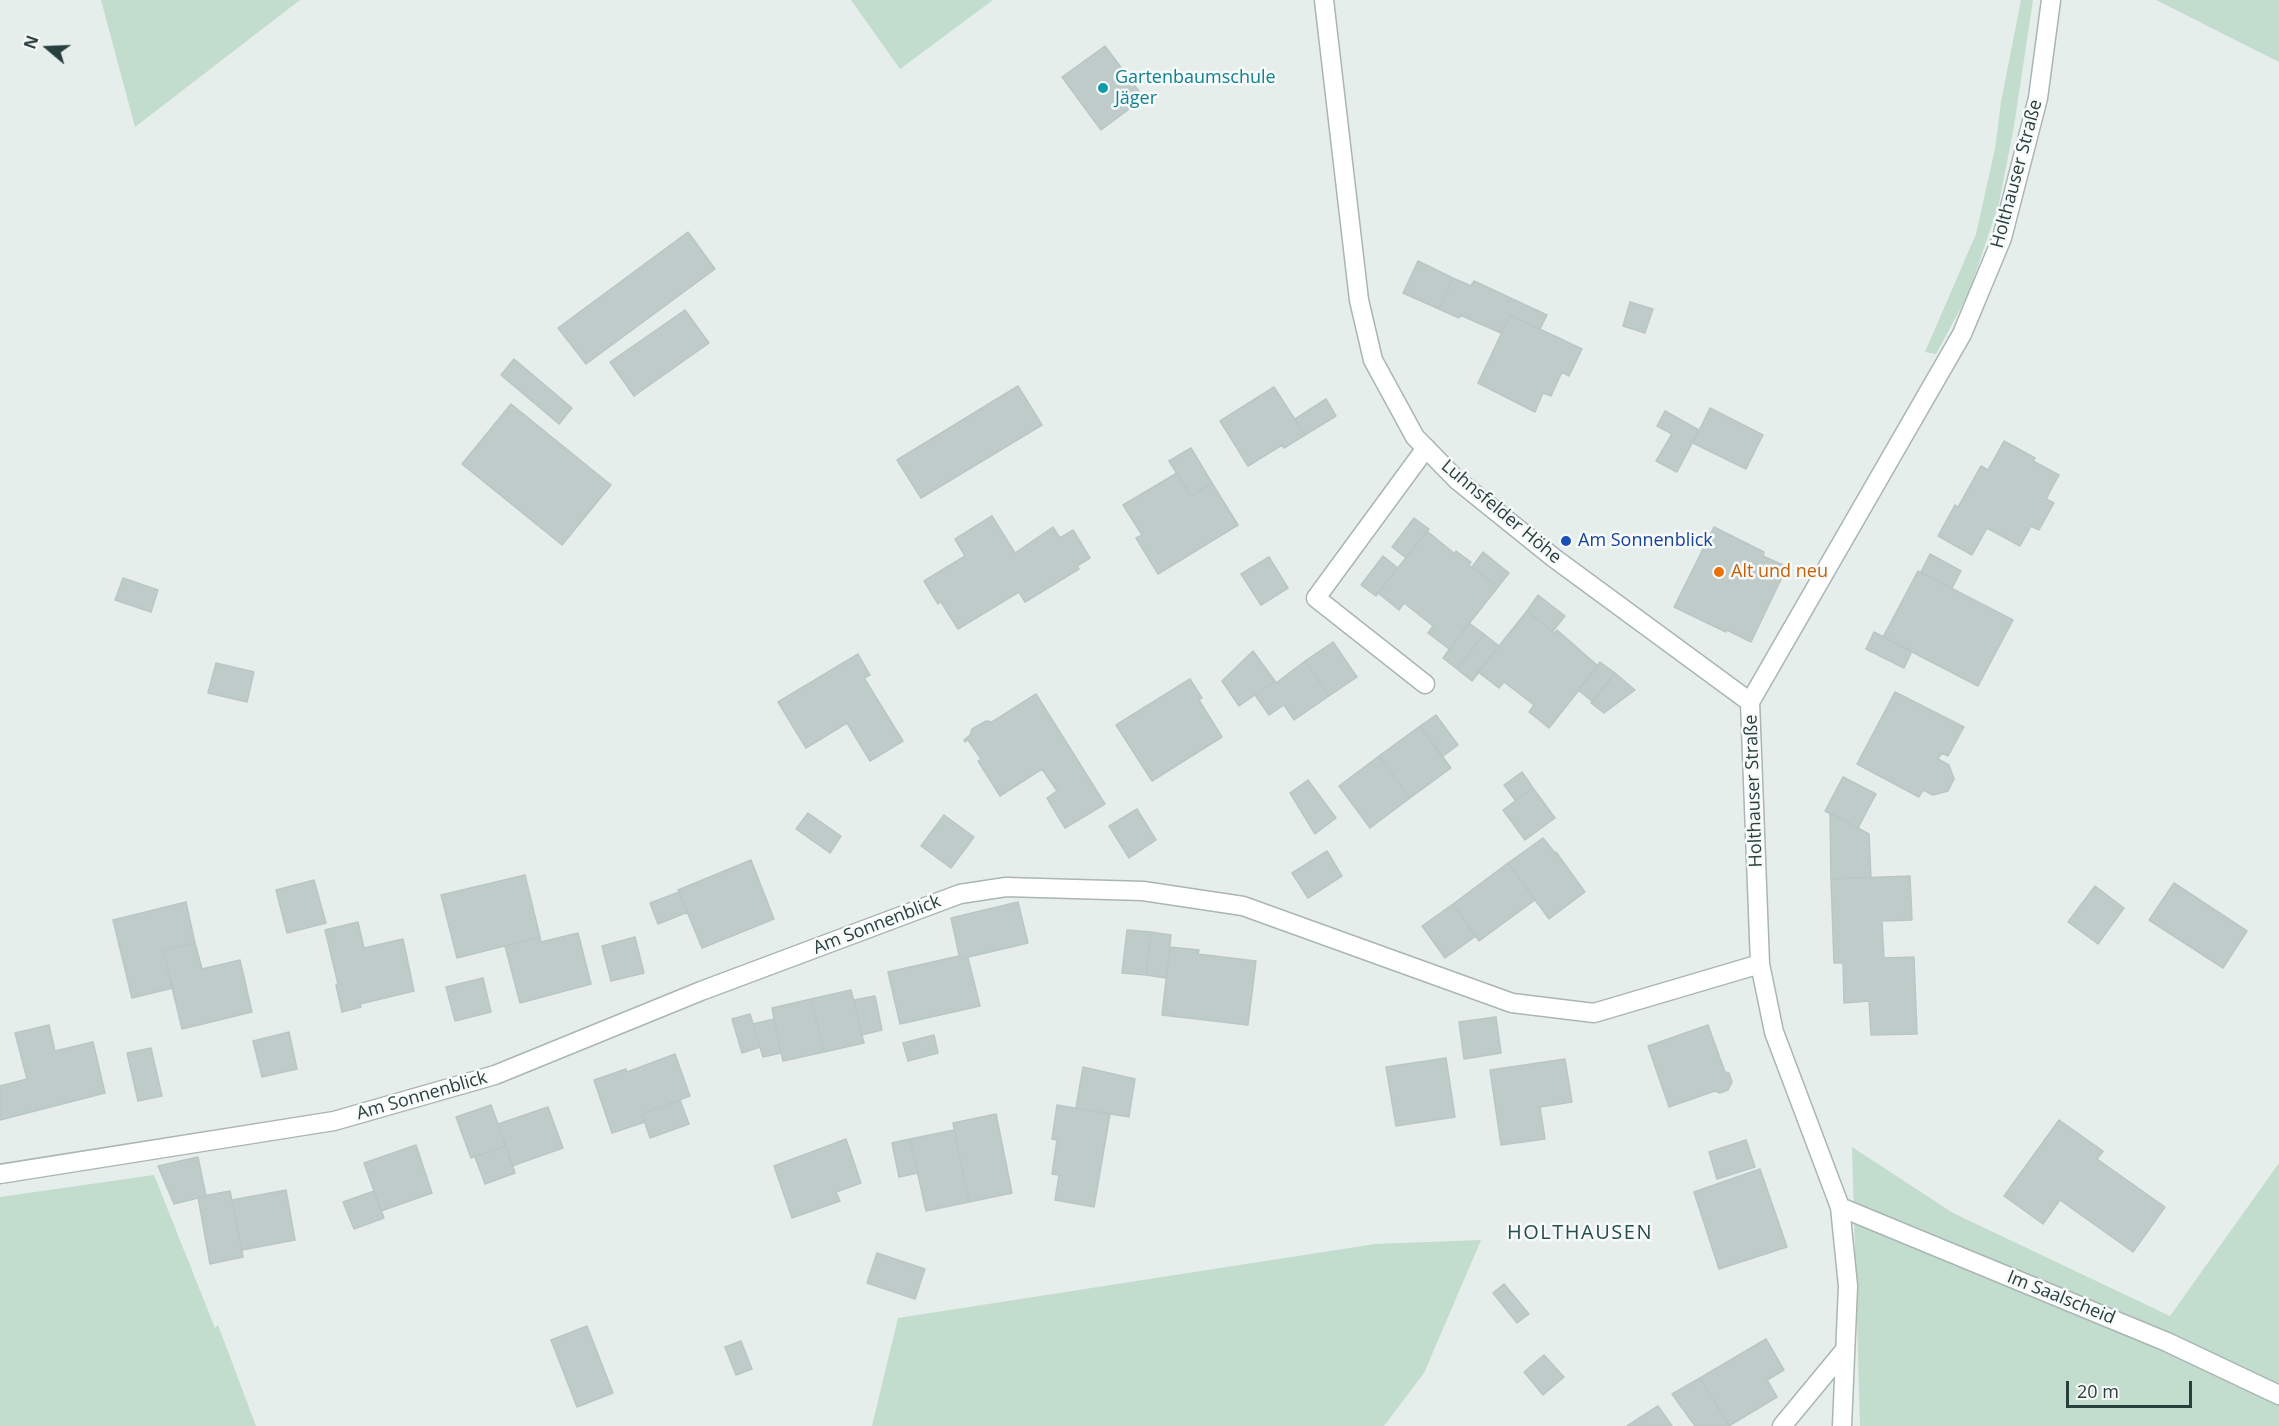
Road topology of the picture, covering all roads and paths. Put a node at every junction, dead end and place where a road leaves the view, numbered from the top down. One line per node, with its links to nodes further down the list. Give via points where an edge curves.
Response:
1 (1324, 0): 3 (street, Luhnsfelder Höhe, via 1359,300 1372,360 1415,437)
2 (2052, 0): 5 (street, Holthauser Straße, via 2038,98 2002,238 1962,334)
3 (1426, 448): 4 (street, via 1316,598); 5 (street, Luhnsfelder Höhe, via 1457,480 1545,551)
4 (1425, 684)
5 (1750, 702): 6 (street, Holthauser Straße)
6 (1760, 964): 7 (street, Am Sonnenblick, via 1594,1013 1512,1003 1243,906 1143,891 1006,887 960,894 701,991 483,1079 334,1120); 8 (street, Holthauser Straße, via 1774,1032)
7 (0, 1174)
8 (1840, 1207): 9 (street, Holthauser Straße, via 1848,1286); 10 (street, Im Saalscheid, via 2167,1342)
9 (1844, 1351): 11 (street); 12 (street, Holthauser Straße)
10 (2279, 1395)
11 (1782, 1426)
12 (1842, 1426)

